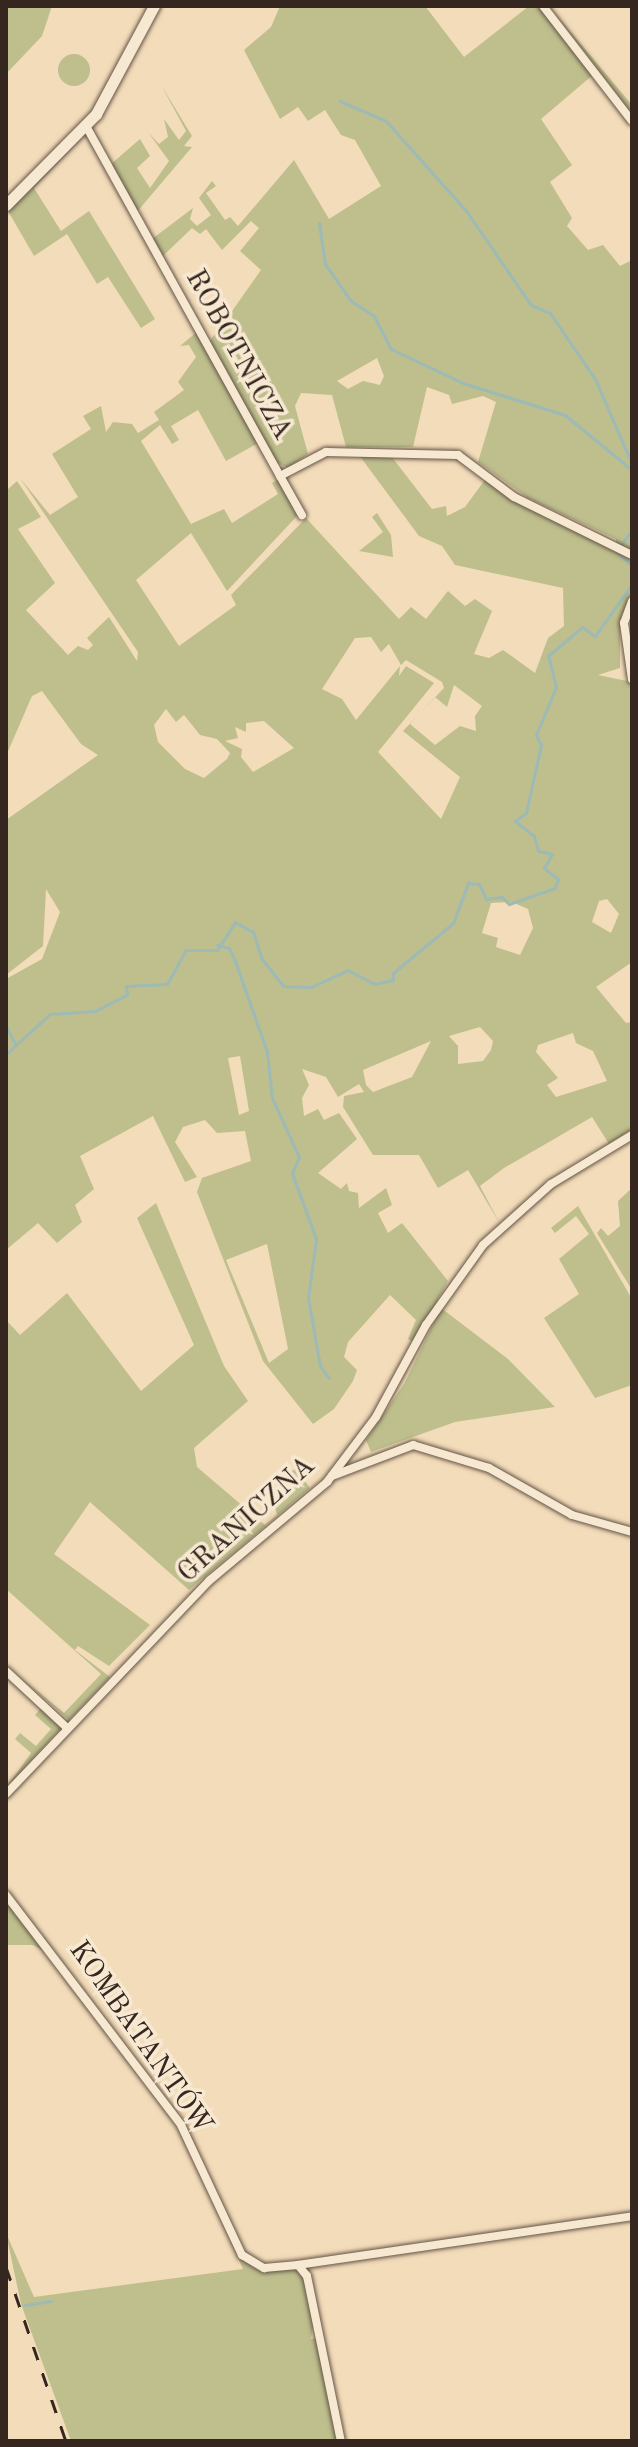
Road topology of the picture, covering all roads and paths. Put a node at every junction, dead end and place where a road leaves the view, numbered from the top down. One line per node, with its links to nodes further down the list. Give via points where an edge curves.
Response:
1 (154, 6): 4 (street)
2 (543, 6): 3 (street)
3 (632, 121)
4 (86, 126): 5 (street); 6 (street, ROBOTNICZA)
5 (6, 205)
6 (280, 476): 7 (street); 8 (street, ROBOTNICZA, via 334,451 458,455 514,497)
7 (302, 515)
8 (632, 555)
9 (632, 601): 10 (street, via 624,639)
10 (632, 679)
11 (632, 1135): 12 (street, GRANICZNA, via 551,1184 483,1245)
12 (332, 1476): 13 (street, via 413,1445 489,1468 572,1515); 15 (street, GRANICZNA, via 210,1580)
13 (632, 1532)
14 (6, 1671): 15 (street)
15 (66, 1727): 16 (street, GRANICZNA)
16 (6, 1794)
17 (6, 1895): 19 (street, KOMBATANTÓW, via 181,2125 242,2255 264,2268)
18 (632, 2216): 19 (street, KOMBATANTÓW)
19 (298, 2265): 20 (street, via 312,2293)
20 (341, 2441)

